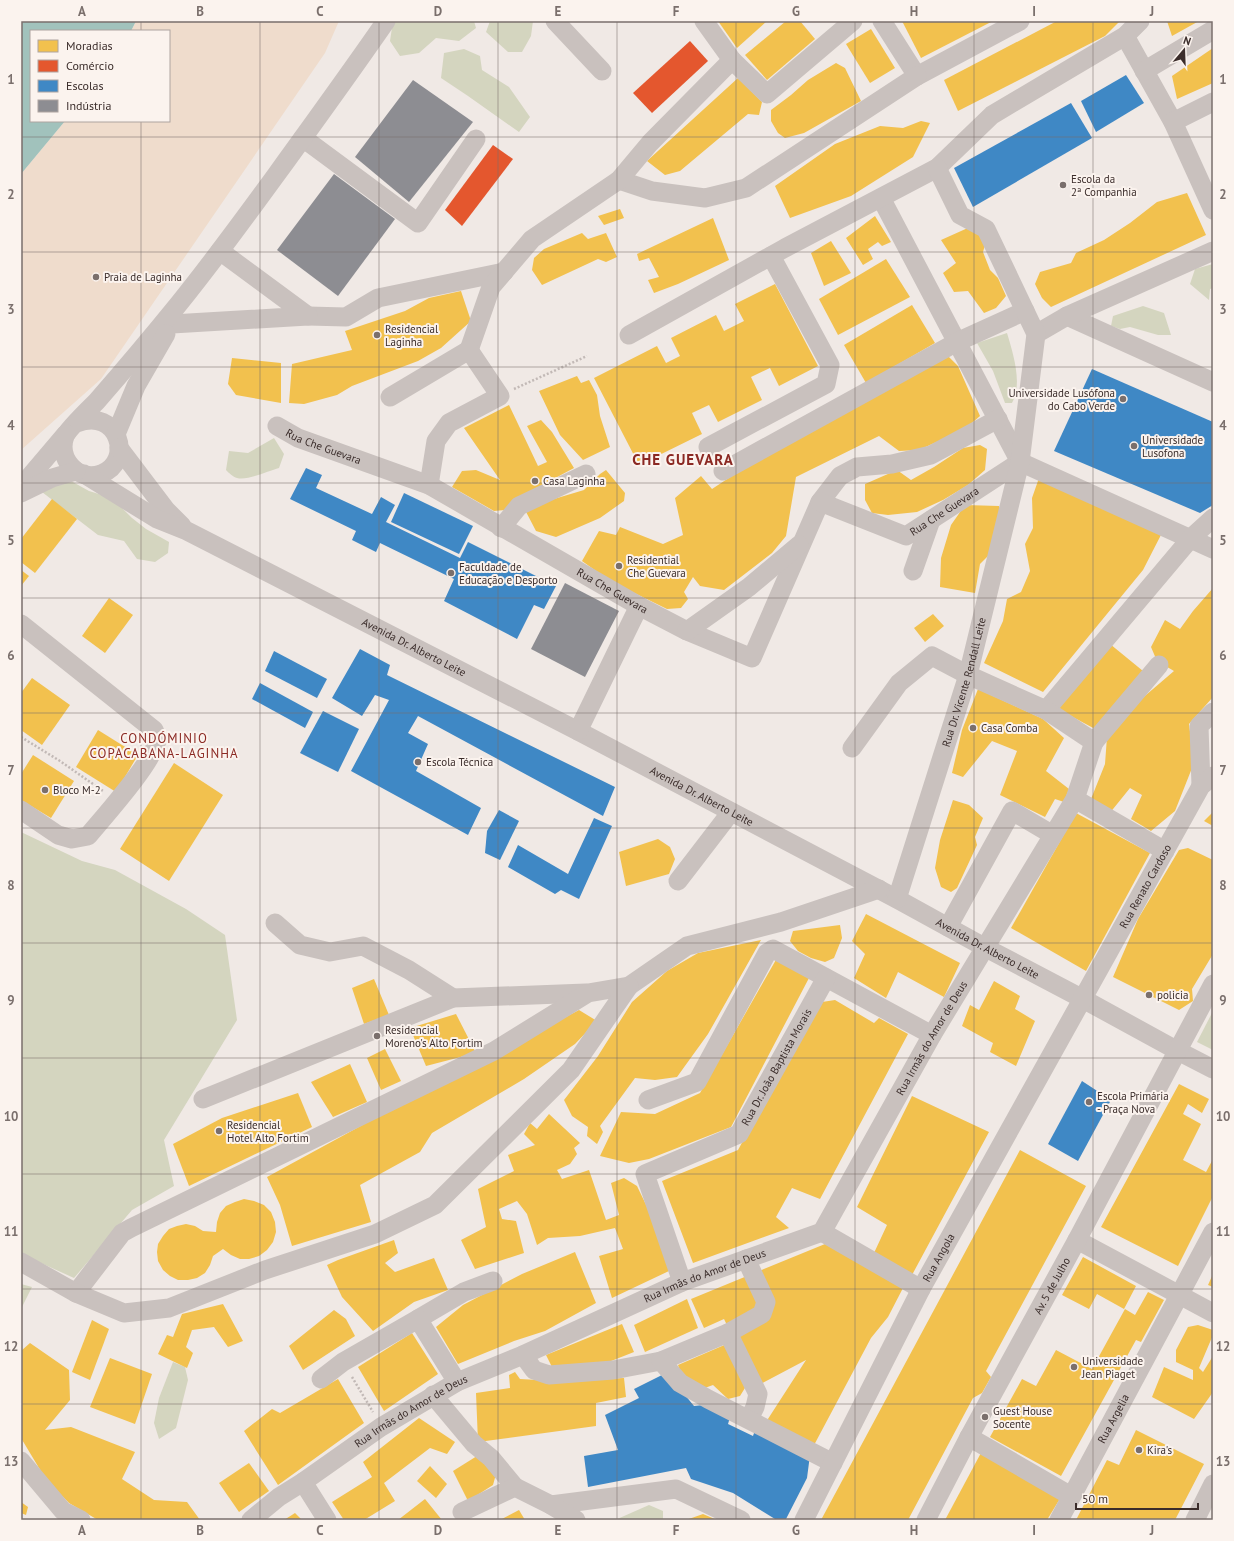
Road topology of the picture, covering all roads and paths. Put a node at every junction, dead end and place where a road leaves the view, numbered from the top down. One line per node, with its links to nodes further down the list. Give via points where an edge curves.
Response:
1 (386, 21): 16 (street)
2 (555, 21): 11 (street)
3 (704, 21): 10 (street)
4 (853, 21): 10 (street, via 767,94)
5 (882, 21): 13 (street)
6 (1140, 21): 9 (street)
7 (1013, 23): 13 (street)
8 (1213, 30): 12 (street)
9 (1125, 36): 12 (street); 18 (street, via 992,114)
10 (732, 60): 19 (street, via 650,143)
11 (602, 71)
12 (1144, 71): 15 (street)
13 (917, 76): 19 (street, via 746,188 705,198 652,191)
14 (1213, 102): 15 (street)
15 (1174, 122): 21 (street)
16 (303, 138): 17 (street, via 418,223); 22 (street)
17 (476, 139)
18 (937, 168): 20 (street); 26 (street, via 960,215 986,229)
19 (619, 180): 25 (street, via 532,239)
20 (881, 198): 24 (street); 32 (street)
21 (1213, 210)
22 (220, 251): 27 (street); 28 (street)
23 (1213, 251): 29 (street)
24 (778, 252): 31 (street); 42 (street, via 830,365 826,384)
25 (504, 272): 28 (street, via 378,298 346,317); 33 (street, via 491,287)
26 (1025, 310): 30 (street); 32 (street)
27 (174, 316): 28 (street); 40 (street); 41 (street, via 136,386)
28 (308, 316)
29 (1067, 316): 30 (street); 35 (street)
30 (1036, 334): 43 (street, Rua Dr. Vicente Rendall Leite)
31 (629, 335)
32 (957, 342): 38 (street); 44 (street)
33 (469, 350): 36 (street); 37 (street)
34 (587, 356): 36 (path)
35 (1213, 382)
36 (500, 396): 47 (street, via 449,423 436,441)
37 (390, 397)
38 (998, 419): 43 (street); 50 (street, Rua Che Guevara, via 931,454 892,464 857,467 840,476)
39 (277, 426): 47 (street, Rua Che Guevara, via 298,438)
40 (71, 429): 41 (street, via 85,420 94,419 110,427); 45 (street, via 63,451 70,466); 48 (street)
41 (117, 441): 45 (street, via 117,457 108,470 100,474); 54 (street, Avenida Dr. Alberto Leite, via 166,510)
42 (708, 447)
43 (1020, 462): 52 (street, Rua Che Guevara); 55 (street); 63 (street, Rua Dr. Vicente Rendall Leite)
44 (723, 471)
45 (80, 473): 49 (street, via 52,478); 54 (street, Avenida Dr. Alberto Leite, via 157,519)
46 (586, 474): 53 (street, via 519,506)
47 (429, 485): 53 (street, Rua Che Guevara)
48 (21, 487)
49 (21, 493)
50 (820, 502): 52 (street, Rua Che Guevara, via 906,536); 56 (street, Rua Che Guevara)
51 (1213, 518): 55 (street)
52 (931, 520): 58 (street)
53 (501, 528): 59 (street, Rua Che Guevara)
54 (187, 531): 66 (street, Avenida Dr. Alberto Leite)
55 (1191, 538): 57 (street); 64 (street)
56 (803, 542): 61 (street, via 750,587); 61 (street, Rua Che Guevara, via 752,658)
57 (1213, 549)
58 (913, 570)
59 (639, 606): 61 (street, Rua Che Guevara); 66 (street)
60 (21, 624): 73 (street, via 154,730 157,738 144,767 88,836 72,839 58,835)
61 (687, 631)
62 (1159, 665): 68 (street)
63 (968, 675): 64 (street); 69 (street, via 932,656 899,683); 79 (street, Rua Dr. Vicente Rendall Leite)
64 (1046, 710): 68 (street)
65 (1213, 712): 70 (street, via 1199,726)
66 (578, 731): 74 (street, Avenida Dr. Alberto Leite)
67 (21, 738): 71 (path, via 60,761)
68 (1094, 742): 72 (street, Rua Irmãs do Amor de Deus)
69 (852, 748)
70 (1207, 781): 76 (street, Rua Renato Cardoso)
71 (103, 792)
72 (1075, 799): 75 (street, Rua Irmãs do Amor de Deus); 76 (street)
73 (21, 810)
74 (731, 812): 77 (street); 78 (street, Avenida Dr. Alberto Leite)
75 (1053, 836): 81 (street, via 1012,810); 82 (street, Rua Irmãs do Amor de Deus)
76 (1165, 851): 88 (street, Rua Renato Cardoso)
77 (678, 881)
78 (879, 889): 79 (street, Avenida Dr. Alberto Leite); 85 (street, via 781,922 687,946)
79 (898, 899): 81 (street, Avenida Dr. Alberto Leite)
80 (275, 923): 87 (street, via 300,945 330,952 363,946 409,970)
81 (948, 927): 82 (street, Avenida Dr. Alberto Leite)
82 (986, 948): 88 (street, Avenida Dr. Alberto Leite); 89 (street, Rua Irmãs do Amor de Deus)
83 (826, 978): 89 (street); 93 (street, via 773,949 767,953 697,1082); 100 (street, Rua Dr. João Baptista Morais, via 739,1134 645,1174)
84 (1213, 984): 90 (street, Av. 5 de Julho)
85 (628, 986): 86 (street); 102 (street, via 571,1070 435,1205 375,1234 266,1270 169,1308 124,1313)
86 (588, 992): 87 (street); 102 (street, via 494,1051 122,1233)
87 (453, 998): 92 (street)
88 (1083, 999): 90 (street, Avenida Dr. Alberto Leite); 101 (street, Rua Angola)
89 (932, 1035): 94 (street, Rua Irmãs do Amor de Deus)
90 (1178, 1051): 91 (street, Avenida Dr. Alberto Leite); 96 (street, Av. 5 de Julho)
91 (1213, 1069)
92 (203, 1099)
93 (648, 1100)
94 (822, 1232): 97 (street, Rua Irmãs do Amor de Deus); 101 (street)
95 (1213, 1232): 103 (street, Rua Argelia)
96 (1077, 1240): 103 (street); 115 (street, Av. 5 de Julho)
97 (746, 1259): 100 (street, Rua Irmãs do Amor de Deus); 106 (street, via 766,1302 762,1314)
98 (21, 1262): 102 (street)
99 (493, 1281): 105 (street, via 464,1292)
100 (682, 1282): 107 (street, Rua Irmãs do Amor de Deus)
101 (921, 1289): 117 (street, Rua Angola)
102 (76, 1293)
103 (1179, 1294): 104 (street); 121 (street, Rua Argelia)
104 (1213, 1313)
105 (418, 1319): 109 (street); 111 (street)
106 (728, 1333): 108 (street); 113 (street, via 758,1394)
107 (523, 1355): 108 (street, via 534,1370 549,1375 613,1370); 111 (street, Rua Irmãs do Amor de Deus)
108 (661, 1361): 113 (street, via 680,1383)
109 (344, 1362): 110 (street); 114 (path)
110 (321, 1379)
111 (457, 1382): 112 (street, Rua Irmãs do Amor de Deus)
112 (433, 1395): 114 (street, Rua Irmãs do Amor de Deus); 120 (street)
113 (749, 1419): 117 (street)
114 (381, 1427): 118 (street, Rua Irmãs do Amor de Deus)
115 (969, 1437): 121 (street); 130 (street, Av. 5 de Julho)
116 (21, 1461): 124 (street, via 63,1511)
117 (833, 1463): 129 (street, Rua Angola)
118 (303, 1482): 125 (street, Rua Irmãs do Amor de Deus, via 279,1497); 126 (street)
119 (1213, 1484): 132 (street)
120 (515, 1487): 122 (street); 123 (street)
121 (1071, 1496): 131 (street, Rua Argelia)
122 (551, 1505): 127 (street); 128 (street, via 676,1489)
123 (462, 1512)
124 (81, 1520)
125 (251, 1520)
126 (327, 1520)
127 (576, 1520)
128 (741, 1520)
129 (804, 1520)
130 (926, 1520)
131 (1059, 1520)
132 (1195, 1520)

